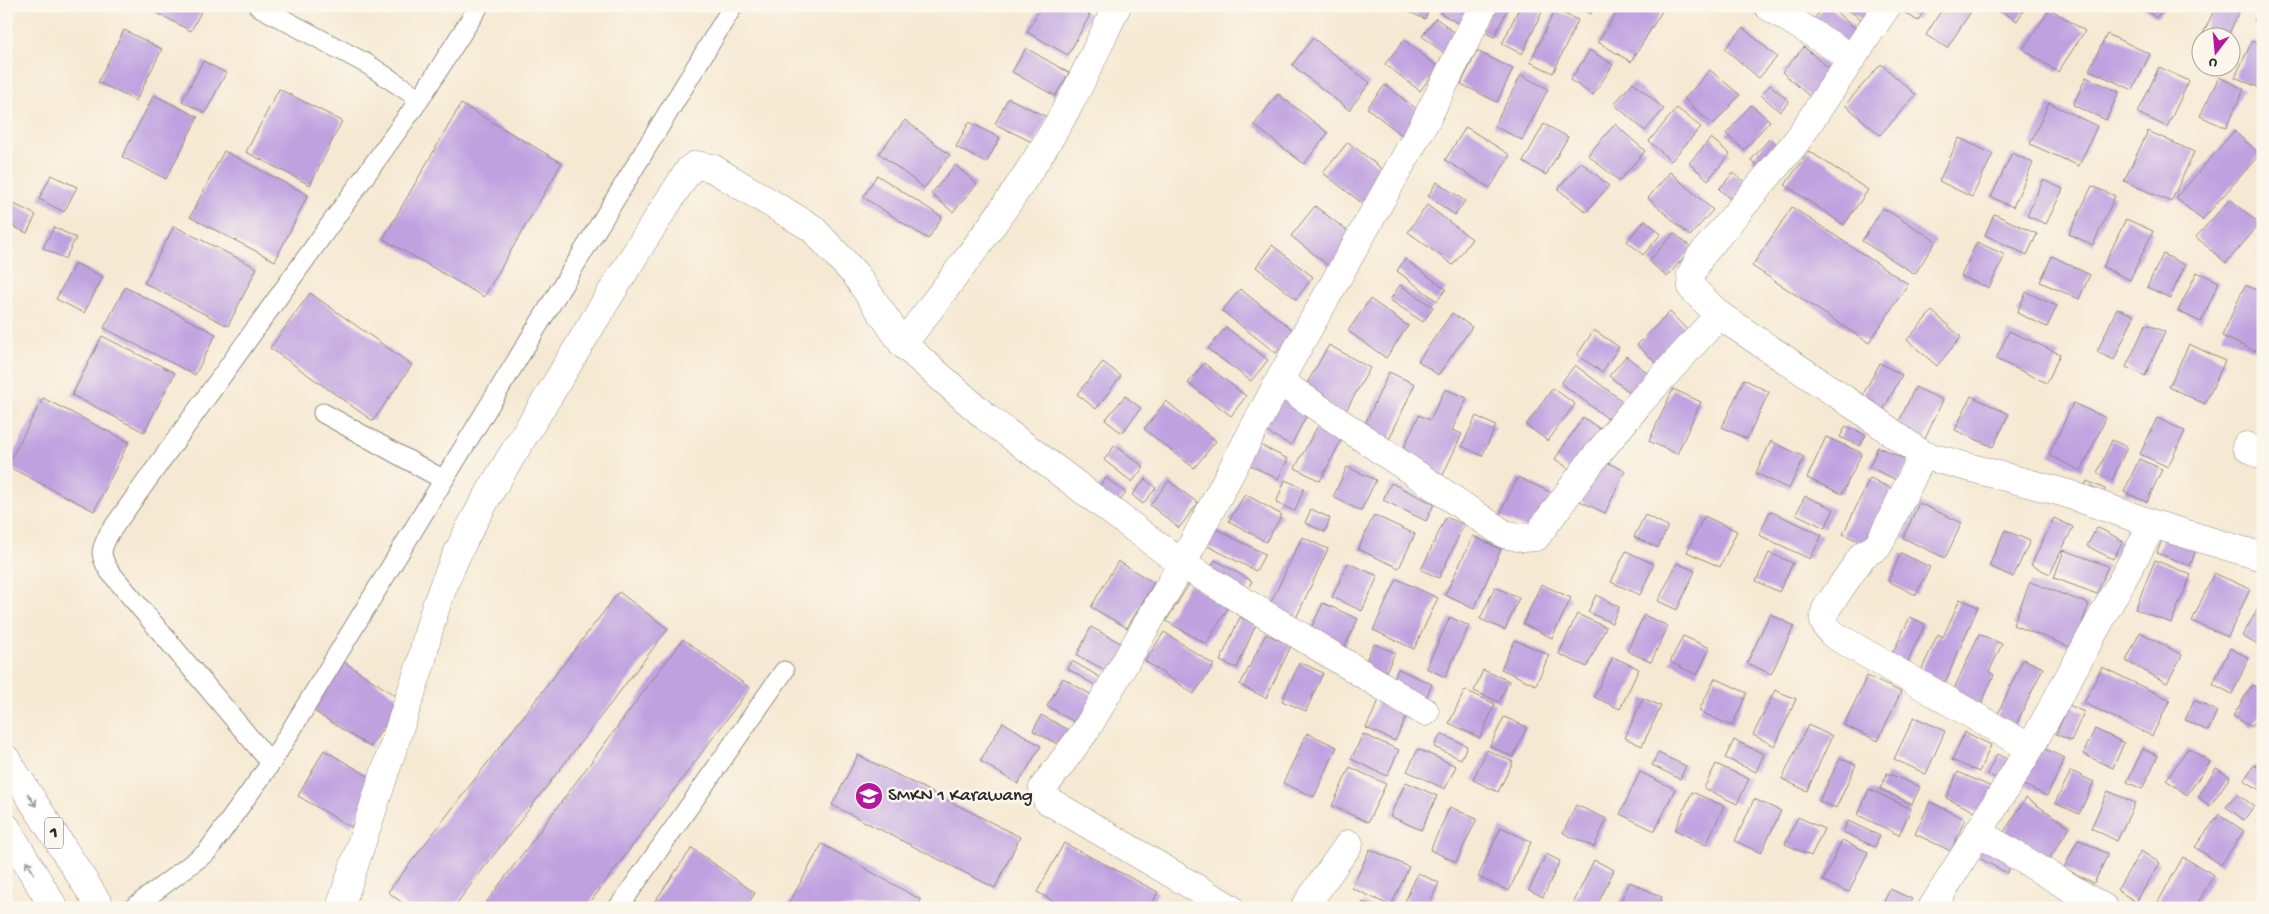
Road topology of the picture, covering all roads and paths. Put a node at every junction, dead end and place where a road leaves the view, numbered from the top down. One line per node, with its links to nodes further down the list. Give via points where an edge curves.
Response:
1 (258, 6): 9 (lane, via 368,64)
2 (479, 6): 9 (lane)
3 (733, 6): 15 (lane)
4 (1117, 6): 11 (street, via 1072,99 1033,164 974,251)
5 (1483, 6): 12 (street, via 1425,122)
6 (1768, 6): 8 (street)
7 (1887, 6): 8 (street)
8 (1852, 58): 10 (street, via 1796,142 1700,257 1691,275 1692,288)
9 (420, 99): 23 (lane, via 102,546 102,559 110,572)
10 (1719, 315): 12 (street, via 1640,402 1536,538 1504,534); 14 (street)
11 (903, 344): 18 (street, via 986,418); 30 (street, via 855,274 812,228 712,168 696,165 689,170 472,521 428,628 422,660)
12 (1279, 381): 18 (street)
13 (323, 413): 15 (lane)
14 (1923, 455): 16 (street, via 2065,493); 21 (street, via 1878,546 1863,555 1826,610 1824,625 1834,635)
15 (444, 480): 23 (lane)
16 (2153, 524): 17 (street); 21 (street)
17 (2263, 557)
18 (1182, 564): 20 (street); 32 (street, via 1086,730 1043,788 1047,800)
19 (784, 671): 31 (lane)
20 (1425, 712)
21 (2030, 748): 25 (street)
22 (6, 759): 29 (street, 1, one-way to 29)
23 (271, 763): 27 (lane, via 207,852)
24 (6, 827): 28 (street, 1, one-way to 24)
25 (1979, 833): 34 (street); 35 (street)
26 (1349, 844): 33 (street)
27 (138, 905)
28 (54, 908)
29 (102, 908)
30 (340, 908)
31 (618, 908)
32 (1230, 908)
33 (1304, 908)
34 (1932, 908)
35 (2104, 908)

